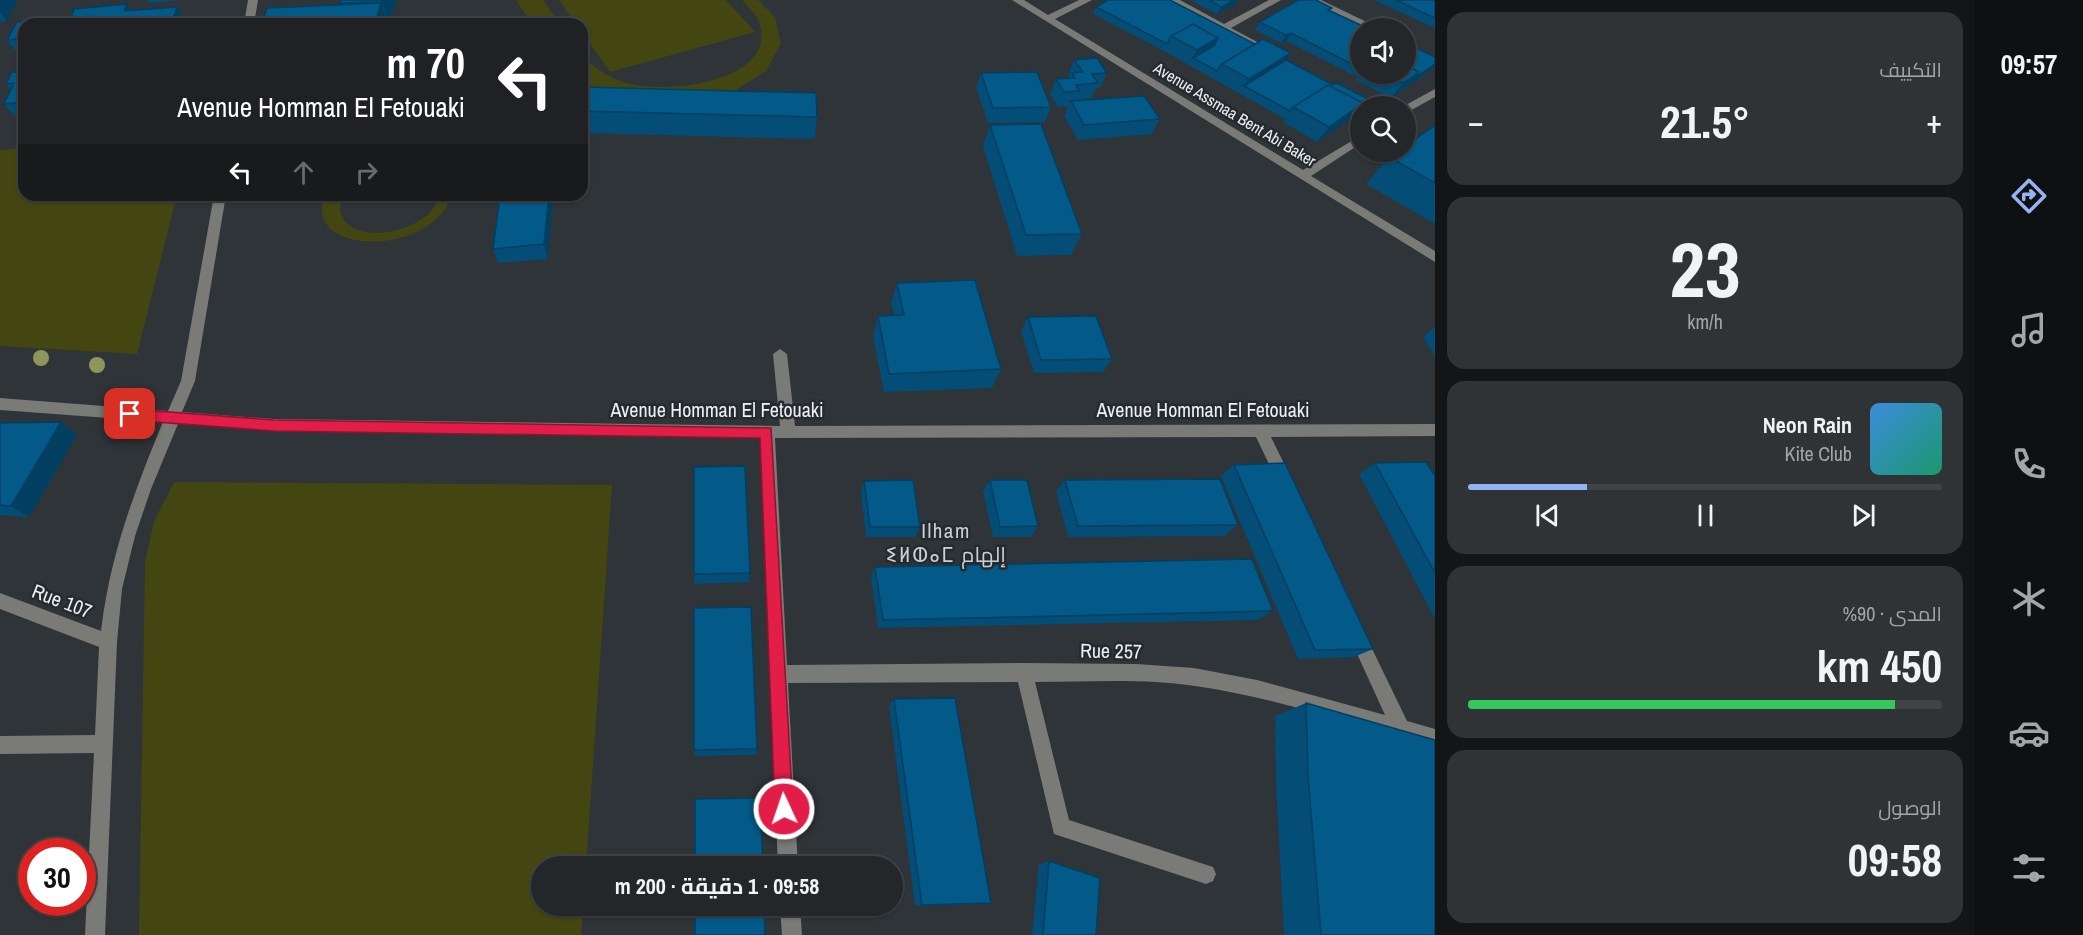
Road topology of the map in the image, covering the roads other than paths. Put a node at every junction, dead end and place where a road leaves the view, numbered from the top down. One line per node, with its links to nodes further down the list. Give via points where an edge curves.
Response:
1 (253, 0): 7 (street)
2 (1017, 0): 9 (street, Avenue Assmaa Bent Abi Baker)
3 (1087, 0): 9 (street)
4 (1173, 0): 10 (street)
5 (1276, 0): 10 (street)
6 (1313, 0): 8 (street)
7 (250, 18)
8 (1352, 18)
9 (1047, 19): 15 (street, Avenue Assmaa Bent Abi Baker)
10 (1223, 28): 11 (street)
11 (1273, 54)
12 (1435, 92): 13 (street)
13 (1416, 104)
14 (1350, 145): 15 (street)
15 (1304, 175): 17 (street, Avenue Assmaa Bent Abi Baker)
16 (219, 201): 20 (street, via 190,371)
17 (1435, 256)
18 (780, 354): 24 (street)
19 (0, 404): 20 (street, Avenue Homman El Fetouaki)
20 (173, 418): 23 (street, Avenue Homman El Fetouaki, via 274,425); 28 (street, via 127,536 114,589)
21 (1435, 430): 22 (street, Avenue Homman El Fetouaki)
22 (1261, 431): 24 (street, Avenue Homman El Fetouaki); 25 (street)
23 (767, 432): 24 (street, Avenue Homman El Fetouaki); 30 (street)
24 (788, 432)
25 (1291, 495)
26 (0, 601): 28 (street, Rue 107)
27 (1351, 623): 31 (street)
28 (108, 642): 33 (street)
29 (1024, 672): 30 (street, Rue 257); 31 (street, Rue 257, via 1194,677 1257,689); 36 (street, via 1061,827)
30 (778, 674): 35 (street)
31 (1401, 729): 32 (street, Rue 257)
32 (1435, 738)
33 (103, 744): 34 (street); 38 (street)
34 (0, 745)
35 (787, 856)
36 (1206, 874)
37 (791, 916): 39 (street)
38 (94, 935)
39 (792, 935)

